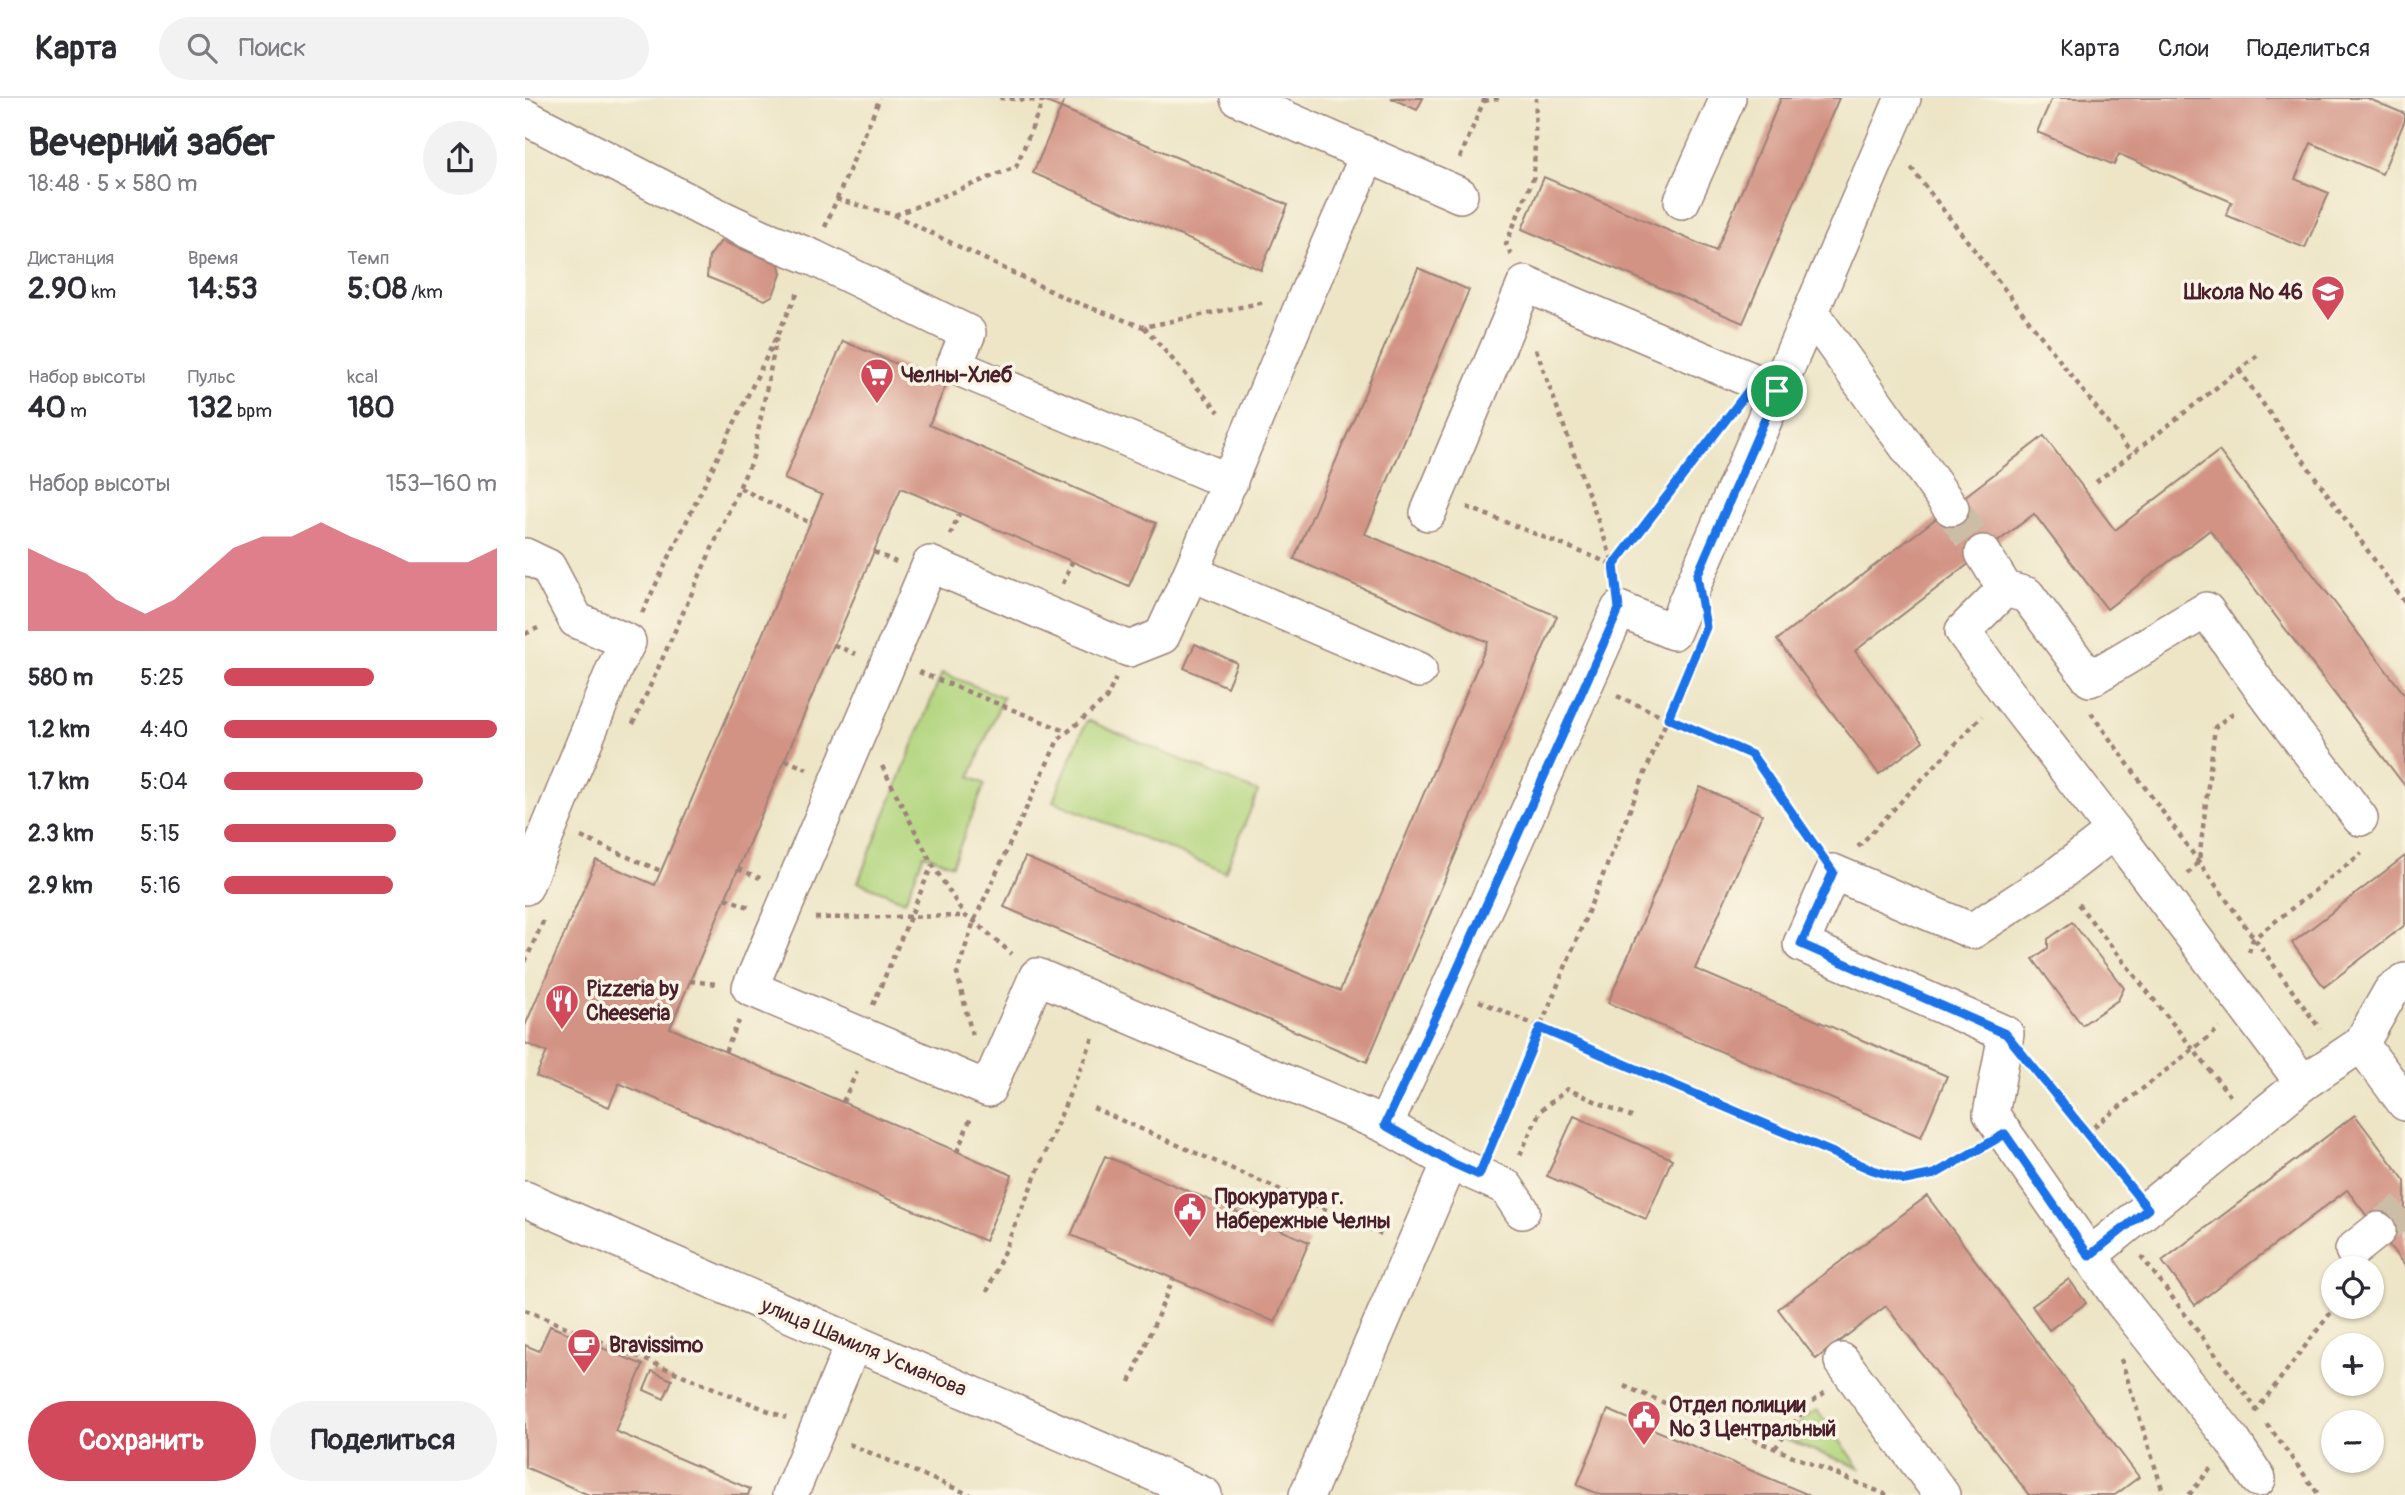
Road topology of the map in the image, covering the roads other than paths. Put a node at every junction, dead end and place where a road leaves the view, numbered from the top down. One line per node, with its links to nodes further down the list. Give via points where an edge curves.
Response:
1 (1238, 98): 5 (street)
2 (1728, 98): 7 (street)
3 (1903, 98): 8 (street)
4 (525, 117): 10 (street, via 713,214 968,333 954,366)
5 (1368, 155): 6 (street); 10 (street)
6 (1460, 195)
7 (1682, 201)
8 (1811, 313): 9 (street); 12 (street)
9 (1777, 391): 11 (street, via 1521,292); 25 (street, via 1672,632 1619,609)
10 (1230, 482): 15 (street)
11 (1432, 504)
12 (1951, 508)
13 (1983, 553): 16 (street)
14 (525, 556): 20 (street, via 548,567 576,620 628,642 615,667)
15 (1191, 573): 17 (street); 25 (street, via 1162,636 1129,649 930,564 750,988 988,1089 1037,976)
16 (2005, 589): 18 (street, via 2027,595 2089,679 2206,610); 19 (street, via 1963,631)
17 (1419, 670)
18 (2360, 818)
19 (2114, 831): 23 (street); 27 (street, via 1972,931 1833,872 1801,944 2006,1034 1991,1114)
20 (536, 900)
21 (2405, 981): 22 (street, via 2391,991)
22 (2361, 1044): 23 (street); 24 (street)
23 (2303, 1083): 27 (street)
24 (2405, 1103)
25 (1385, 1125): 33 (street, via 1489,1184 1413,1247)
26 (525, 1199): 28 (street, улица Шамиля Усманова)
27 (2089, 1256): 30 (street, via 2233,1441)
28 (854, 1342): 31 (street); 32 (street, улица Шамиля Усманова)
29 (1846, 1367): 34 (street)
30 (2255, 1490)
31 (790, 1495)
32 (1204, 1495)
33 (1307, 1495)
34 (1942, 1495)

